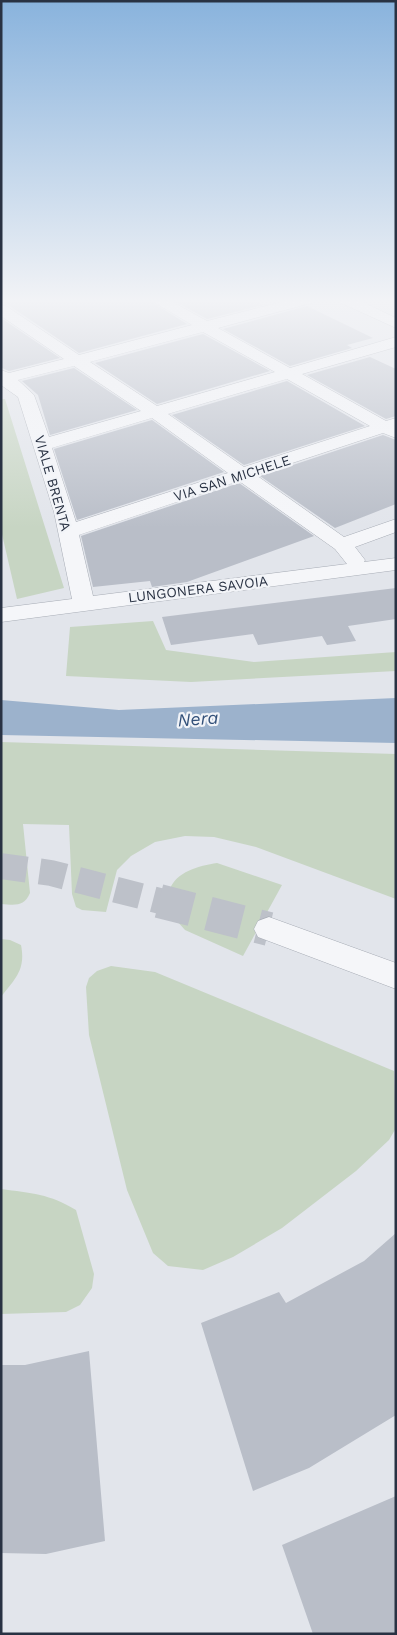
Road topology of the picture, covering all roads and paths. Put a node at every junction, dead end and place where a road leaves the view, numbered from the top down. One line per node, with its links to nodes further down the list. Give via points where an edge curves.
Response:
1 (100, 375): 5 (street)
2 (278, 375): 5 (street)
3 (290, 375): 6 (street)
4 (3, 377): 7 (street, VIALE BRENTA, via 26,395)
5 (154, 412): 7 (street); 8 (street)
6 (392, 428): 8 (street, VIA SAN MICHELE)
7 (42, 445): 10 (street, VIALE BRENTA, via 64,512)
8 (243, 475): 10 (street, VIA SAN MICHELE); 11 (street)
9 (396, 525): 11 (street)
10 (67, 532): 14 (street, VIALE BRENTA)
11 (342, 545): 13 (street)
12 (396, 564): 13 (street, LUNGONERA SAVOIA)
13 (362, 568): 14 (street, LUNGONERA SAVOIA)
14 (84, 604): 15 (street, LUNGONERA SAVOIA)
15 (1, 615)
16 (269, 929): 17 (street)
17 (396, 976)

